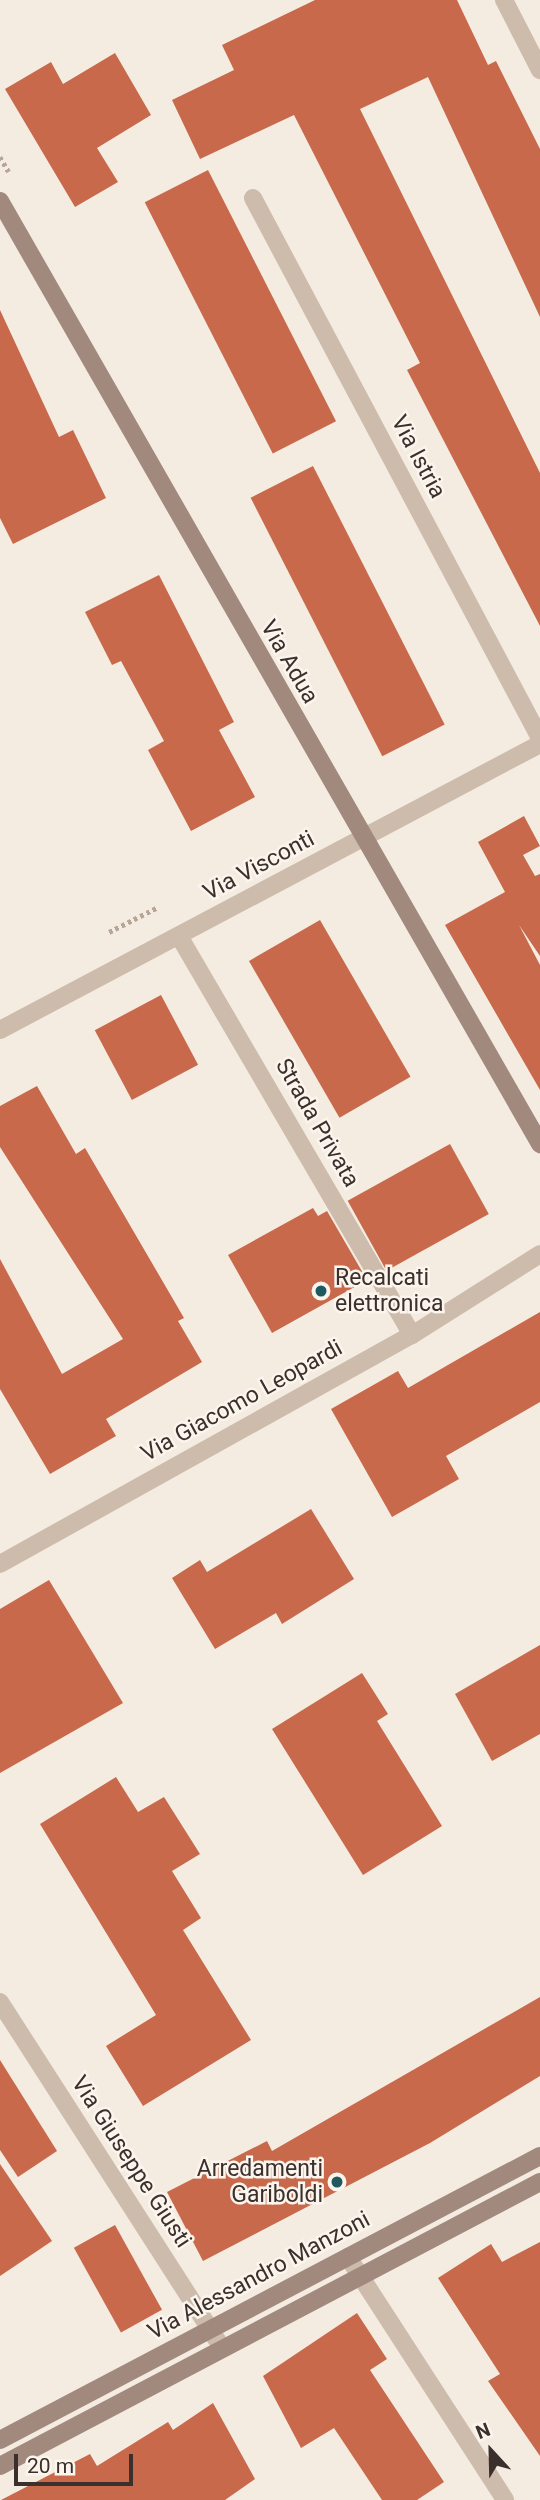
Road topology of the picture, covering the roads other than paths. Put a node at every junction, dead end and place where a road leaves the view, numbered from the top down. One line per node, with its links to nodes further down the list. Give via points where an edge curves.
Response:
1 (504, 0): 2 (street)
2 (540, 70)
3 (253, 198): 5 (street, Via Istria)
4 (0, 201): 7 (street, Via Adua)
5 (540, 738)
6 (540, 744): 7 (street, Via Visconti)
7 (362, 839): 8 (street, Via Visconti); 10 (street, Via Adua)
8 (179, 936): 9 (street, Via Visconti); 12 (street, Strada Privata)
9 (0, 1030)
10 (539, 1139)
11 (540, 1254): 12 (street, Via Giacomo Leopardi)
12 (412, 1335): 13 (street, Via Giacomo Leopardi)
13 (0, 1564)
14 (0, 2002): 19 (street, Via Giuseppe Giusti)
15 (540, 2156): 17 (street, Via Alessandro Manzoni)
16 (540, 2182): 18 (street, Via Alessandro Manzoni)
17 (348, 2257): 18 (street); 19 (street, Via Alessandro Manzoni)
18 (359, 2277): 20 (street, Via Alessandro Manzoni); 23 (street)
19 (211, 2330): 20 (street, Via Giuseppe Giusti); 21 (street, Via Alessandro Manzoni)
20 (222, 2348): 22 (street, Via Alessandro Manzoni)
21 (0, 2440)
22 (0, 2466)
23 (505, 2500)

